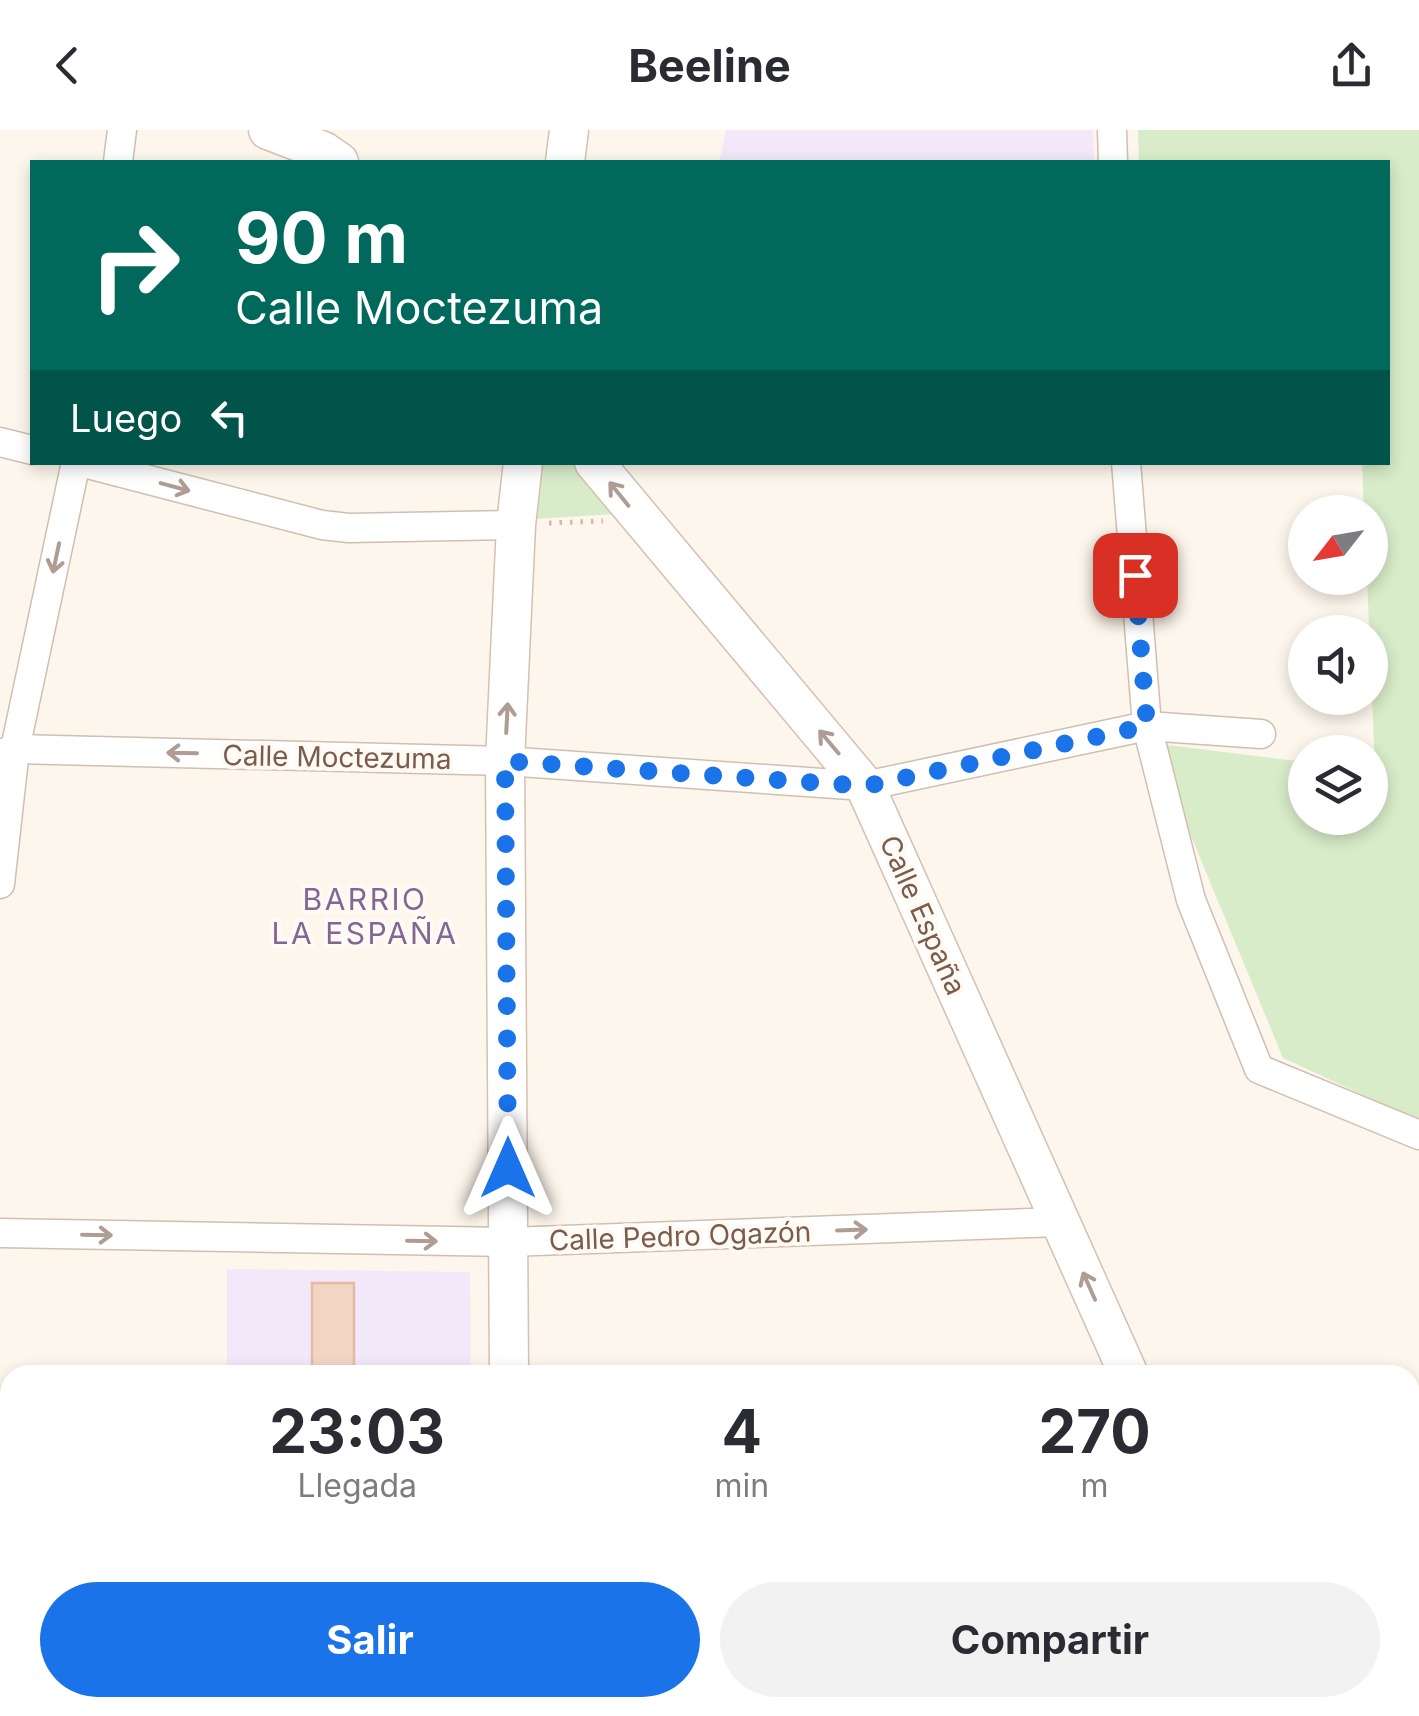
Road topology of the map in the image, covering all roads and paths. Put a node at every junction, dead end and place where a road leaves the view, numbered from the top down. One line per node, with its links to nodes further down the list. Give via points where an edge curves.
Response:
1 (122, 130): 6 (street)
2 (268, 130): 5 (street)
3 (570, 130): 7 (street)
4 (1112, 130): 8 (street)
5 (332, 148)
6 (118, 160)
7 (565, 160)
8 (1112, 160)
9 (0, 442): 10 (street)
10 (30, 450)
11 (77, 465): 20 (street, one-way to 20)
12 (90, 465): 17 (street, one-way to 17, via 322,525)
13 (523, 465): 17 (street)
14 (596, 465): 16 (street, Calle España, one-way to 14)
15 (1126, 465): 18 (street)
16 (640, 519): 17 (path); 22 (street, Calle España, one-way to 16)
17 (516, 525): 21 (street, one-way to 17)
18 (1147, 726): 19 (street, Calle Moctezuma); 22 (street, Calle Moctezuma); 24 (street, via 1191,900 1259,1069)
19 (1261, 734)
20 (8, 751): 21 (street, Calle Moctezuma, one-way to 20); 23 (street)
21 (505, 761): 22 (street, Calle Moctezuma); 27 (street)
22 (866, 786): 25 (street, Calle España)
23 (0, 884)
24 (1419, 1135)
25 (1060, 1222): 27 (street, Calle Pedro Ogazón, one-way to 25); 29 (street, Calle España, one-way to 25)
26 (0, 1233): 27 (street, Calle Pedro Ogazón, one-way to 27)
27 (508, 1242): 28 (street)
28 (509, 1365)
29 (1124, 1365)

